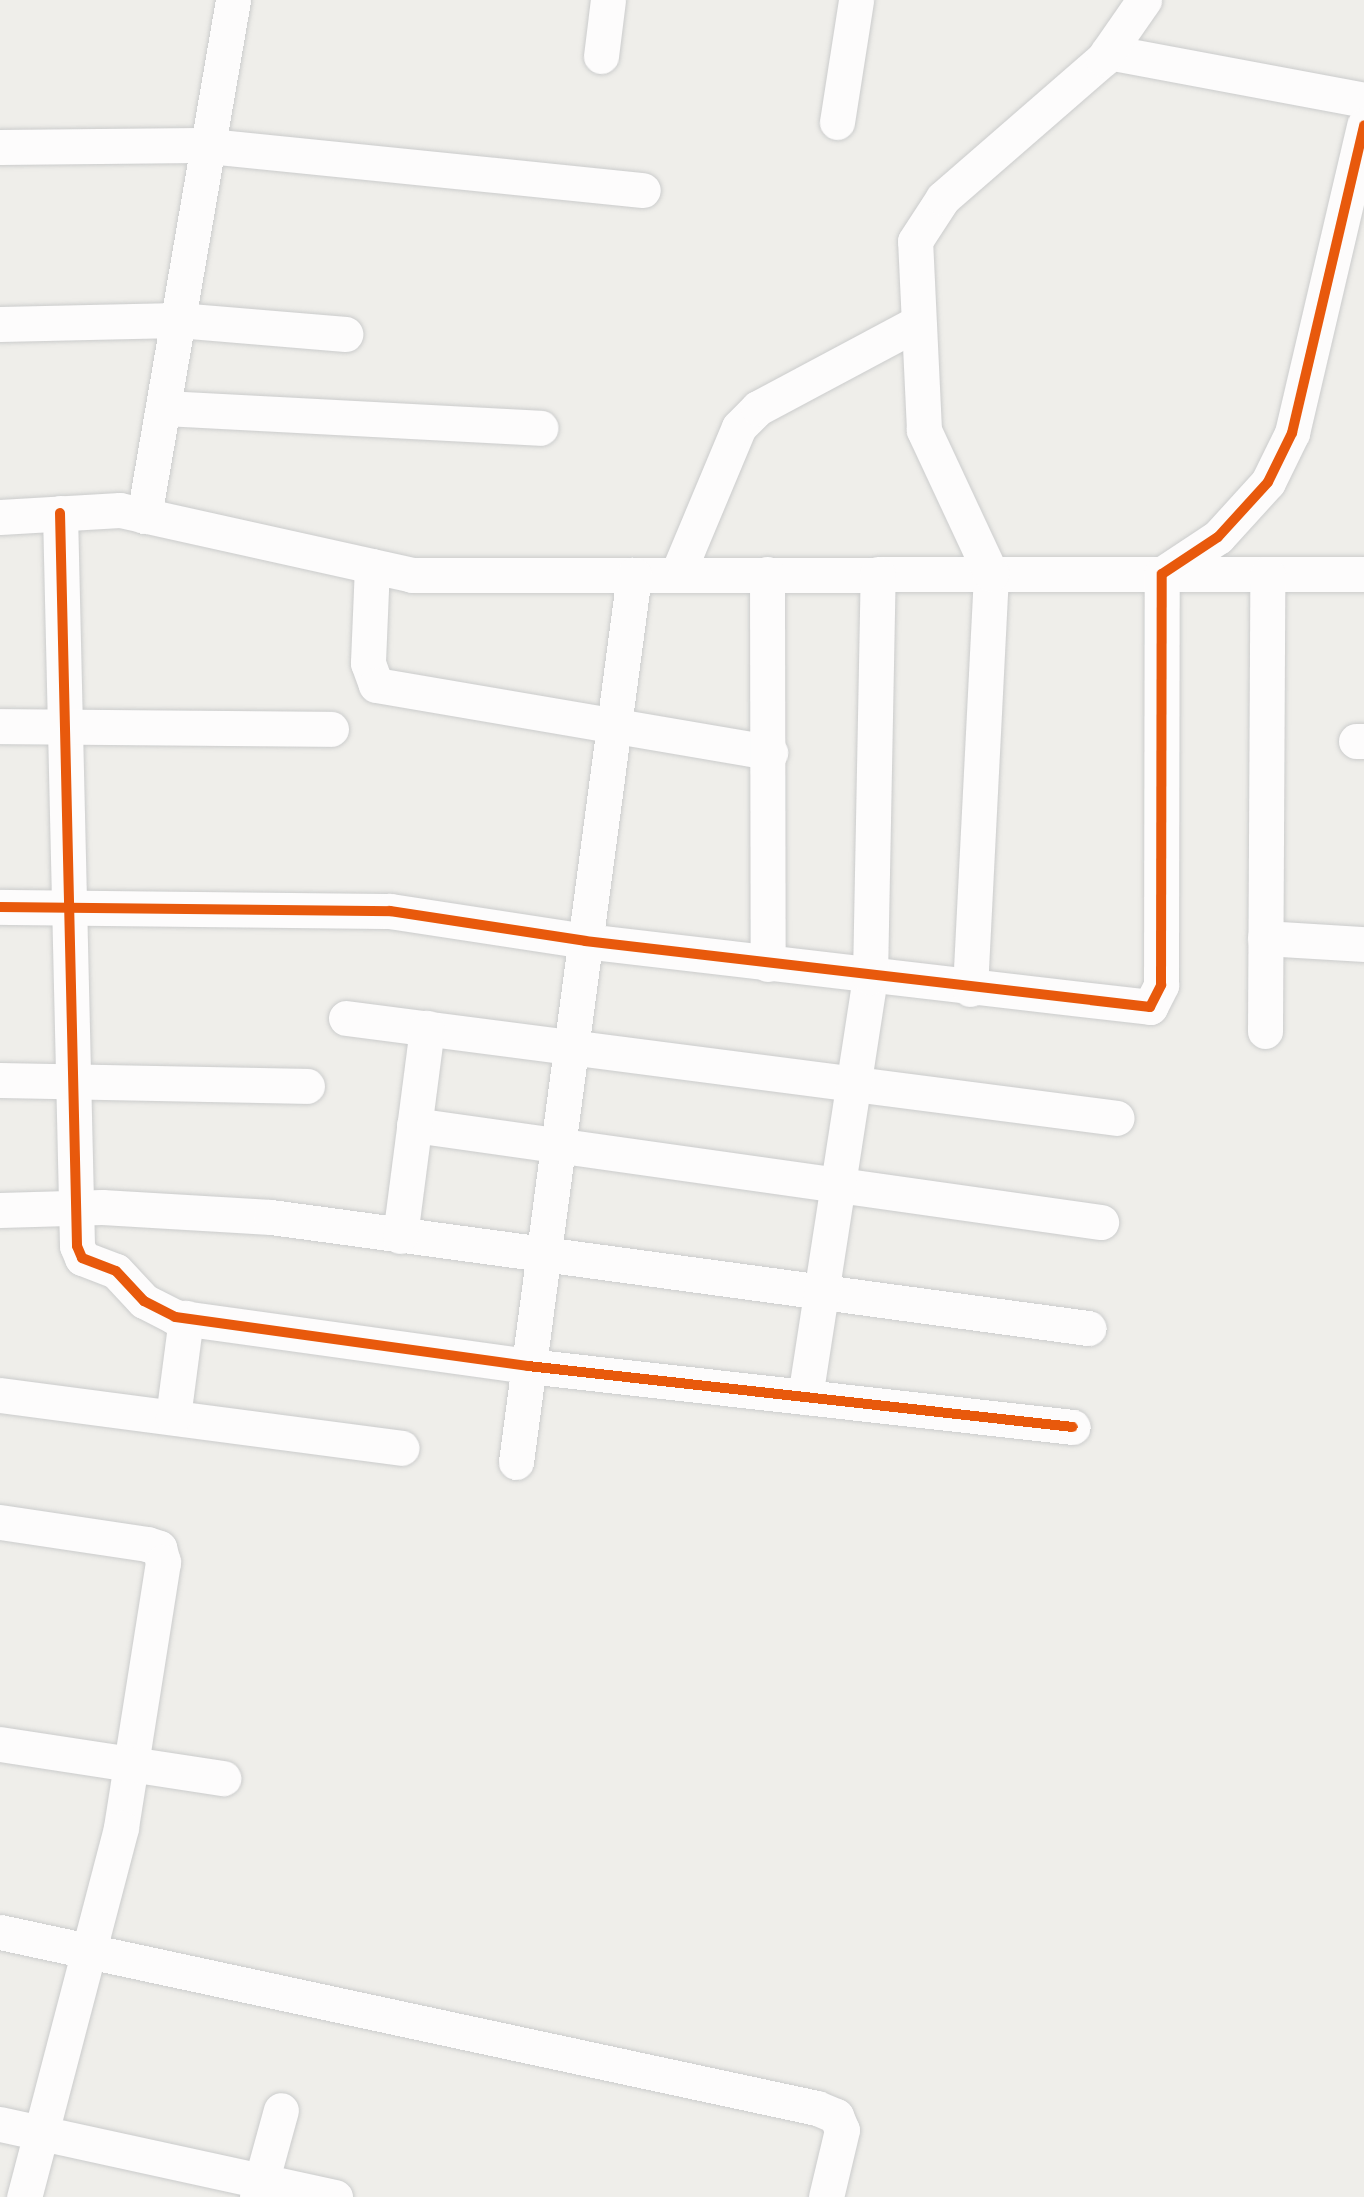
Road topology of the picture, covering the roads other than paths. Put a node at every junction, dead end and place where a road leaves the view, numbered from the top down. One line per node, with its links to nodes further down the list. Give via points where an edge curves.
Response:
1 (232, 0): 10 (street)
2 (608, 0): 6 (street)
3 (856, 0): 8 (street)
4 (1144, 0): 5 (street)
5 (1108, 52): 7 (street); 14 (street, via 925,219 912,268)
6 (601, 56)
7 (1364, 100)
8 (836, 122)
9 (1364, 125): 26 (street, via 1292,433 1268,482 1218,537)
10 (209, 146): 11 (street); 12 (street); 13 (street)
11 (0, 148)
12 (643, 190)
13 (178, 320): 15 (street); 16 (street); 17 (street)
14 (916, 323): 25 (street, via 924,430); 30 (street, via 758,408 739,427)
15 (0, 324)
16 (346, 334)
17 (163, 408): 18 (street); 20 (street)
18 (540, 428)
19 (60, 513): 20 (street, via 120,510); 21 (street); 32 (street)
20 (144, 516): 22 (street)
21 (0, 517)
22 (372, 566): 29 (street, via 412,575); 34 (street, via 368,663 376,685)
23 (768, 574): 24 (street); 30 (street); 35 (street)
24 (878, 574): 25 (street); 42 (street)
25 (992, 574): 26 (street); 43 (street)
26 (1162, 574): 27 (street); 43 (street, via 1158,997 1138,1010)
27 (1267, 574): 28 (street); 38 (street)
28 (1364, 574)
29 (634, 575): 30 (street); 34 (street)
30 (677, 575)
31 (0, 726): 32 (street)
32 (67, 727): 33 (street); 36 (street)
33 (331, 729)
34 (614, 729): 35 (street); 39 (street)
35 (770, 752): 41 (street)
36 (72, 905): 37 (street); 39 (street, via 374,910); 49 (street)
37 (0, 907)
38 (1265, 938): 40 (street); 46 (street)
39 (585, 941): 41 (street); 47 (street)
40 (1364, 944)
41 (768, 964): 42 (street)
42 (870, 977): 43 (street); 50 (street)
43 (970, 989)
44 (346, 1018): 45 (street)
45 (427, 1028): 47 (street); 53 (street)
46 (1265, 1031)
47 (571, 1046): 50 (street); 54 (street)
48 (0, 1080): 49 (street)
49 (76, 1081): 51 (street); 56 (street)
50 (852, 1084): 52 (street); 55 (street)
51 (307, 1086)
52 (1117, 1118)
53 (414, 1124): 54 (street); 59 (street)
54 (557, 1147): 55 (street); 60 (street)
55 (834, 1185): 58 (street); 61 (street)
56 (77, 1207): 57 (street); 59 (street, via 271,1217); 62 (street, via 82,1258 116,1271 144,1301)
57 (0, 1210)
58 (1100, 1222)
59 (400, 1236): 60 (street)
60 (542, 1258): 61 (street); 64 (street)
61 (816, 1293): 63 (street); 66 (street)
62 (186, 1318): 64 (street); 67 (street)
63 (1088, 1328)
64 (528, 1366): 66 (street); 70 (street)
65 (0, 1395): 67 (street)
66 (805, 1397): 68 (street)
67 (172, 1418): 69 (street)
68 (1073, 1426)
69 (402, 1448)
70 (516, 1462)
71 (0, 1522): 73 (street, via 159,1548 163,1562)
72 (0, 1744): 73 (street)
73 (131, 1764): 74 (street); 76 (street)
74 (224, 1778)
75 (0, 1932): 76 (street)
76 (89, 1948): 79 (street); 83 (street, via 817,2108 836,2116 842,2130)
77 (281, 2110): 80 (street)
78 (0, 2124): 79 (street)
79 (40, 2132): 80 (street); 81 (street)
80 (260, 2188): 82 (street)
81 (24, 2197)
82 (335, 2197)
83 (826, 2197)

